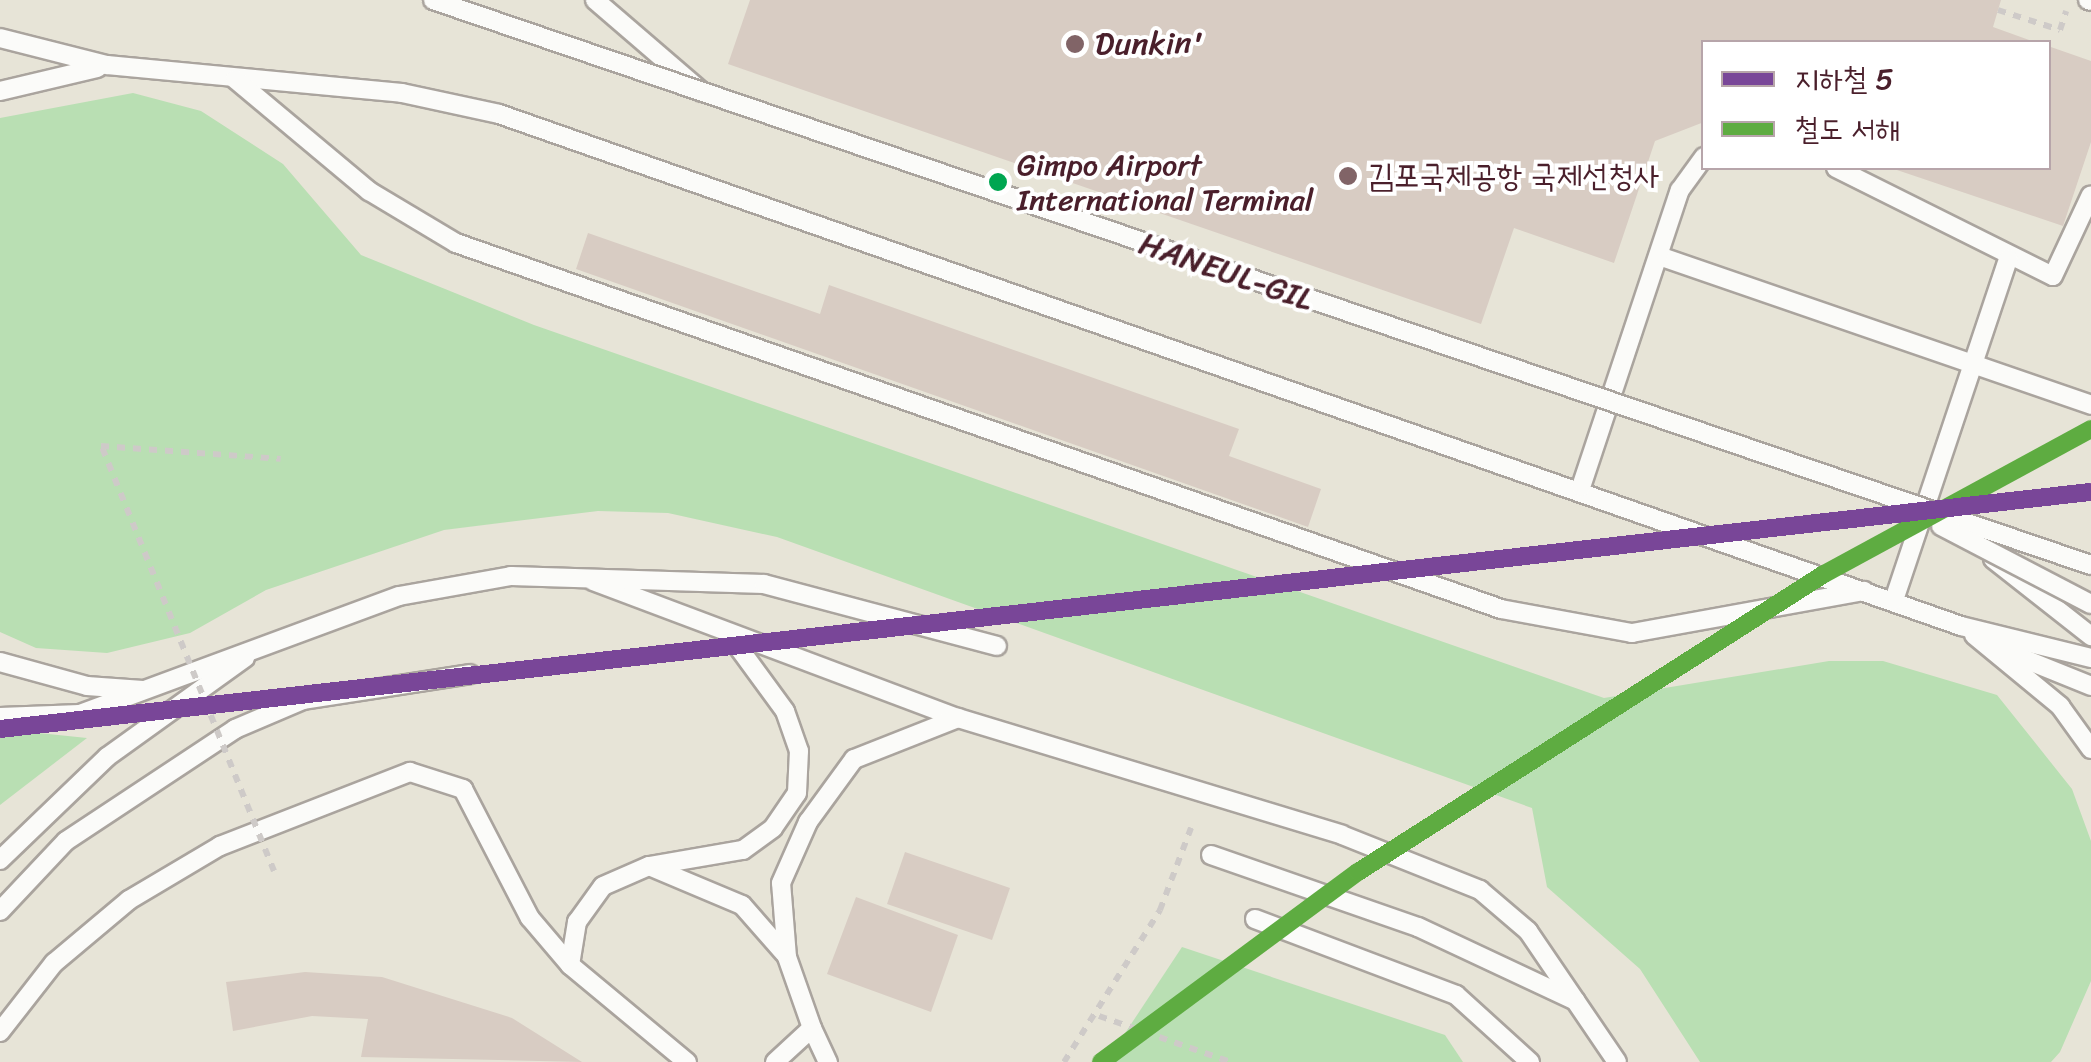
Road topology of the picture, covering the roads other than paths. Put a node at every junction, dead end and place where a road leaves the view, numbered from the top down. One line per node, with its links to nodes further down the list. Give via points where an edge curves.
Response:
1 (433, 0): 7 (lane, HANEUL-GIL, bridge)
2 (595, 0): 7 (lane)
3 (0, 38): 4 (lane)
4 (107, 65): 5 (lane); 6 (lane)
5 (235, 80): 15 (lane, via 402,94 499,114); 20 (lane, via 369,190 456,244 1501,609 1632,633)
6 (0, 91)
7 (703, 93): 16 (lane, HANEUL-GIL, bridge)
8 (1701, 161): 11 (lane, via 1680,190)
9 (1840, 170): 12 (lane)
10 (2091, 195): 12 (lane, via 2054,276)
11 (1659, 256): 13 (lane); 15 (lane)
12 (2008, 259): 13 (lane)
13 (1974, 369): 14 (lane); 21 (lane)
14 (2091, 405)
15 (1581, 487): 20 (lane)
16 (1906, 506): 17 (lane, bridge); 18 (lane, bridge)
17 (1972, 543): 22 (lane, bridge); 25 (lane, bridge)
18 (2091, 565)
19 (593, 582): 24 (lane); 26 (lane, via 511,576 399,596); 28 (lane, via 764,584)
20 (1864, 591): 21 (lane)
21 (1894, 600): 23 (lane)
22 (2091, 604)
23 (1961, 626): 27 (lane); 29 (lane)
24 (727, 633): 35 (lane); 39 (lane, via 785,711 800,751 797,793 773,828 742,850)
25 (2091, 636)
26 (266, 643): 33 (lane); 38 (lane, via 107,757)
27 (1988, 644): 32 (lane); 36 (lane, via 2060,706)
28 (997, 646)
29 (2091, 658)
30 (0, 662): 33 (lane, via 87,686)
31 (470, 674): 40 (lane, via 303,700 235,729 66,842)
32 (2091, 686)
33 (149, 690): 34 (lane, via 80,714)
34 (0, 717)
35 (958, 718): 42 (lane, via 854,759 808,822 781,883); 44 (lane, via 1342,835 1480,890 1528,931)
36 (2091, 749)
37 (1211, 855): 44 (lane, via 1418,927)
38 (0, 860)
39 (650, 866): 42 (lane, via 742,905); 43 (lane, via 603,886 577,922)
40 (0, 911)
41 (1255, 919): 51 (lane, via 1456,994)
42 (787, 957): 45 (lane)
43 (570, 965): 46 (lane, via 530,918 463,789 410,772 220,846 130,900 54,963); 48 (lane)
44 (1576, 1002): 47 (lane)
45 (812, 1028): 49 (lane); 50 (lane)
46 (0, 1032)
47 (1615, 1060)
48 (687, 1062)
49 (775, 1062)
50 (828, 1062)
51 (1530, 1062)

